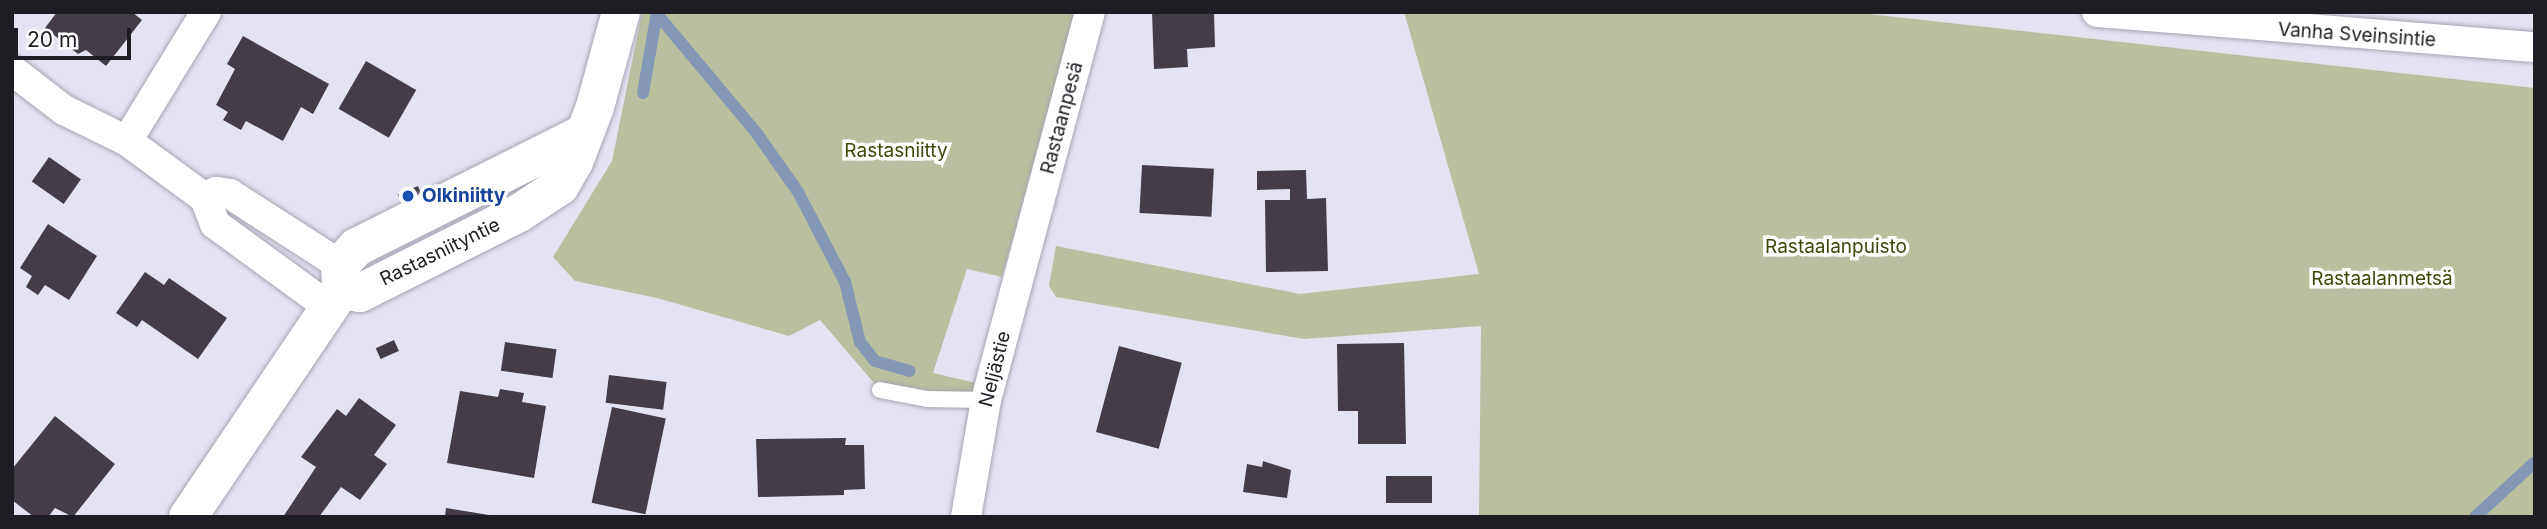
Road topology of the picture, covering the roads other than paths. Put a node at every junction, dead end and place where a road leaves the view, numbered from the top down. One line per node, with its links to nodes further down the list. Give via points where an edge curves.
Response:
1 (206, 12): 8 (street)
2 (621, 12): 11 (street, Rastasniityntie, via 595,107 560,186 360,293)
3 (1090, 12): 10 (street, Rastaanpesä)
4 (2097, 12): 5 (street, Vanha Sveinsintie)
5 (2228, 19): 6 (street, Vanha Sveinsintie)
6 (2535, 47)
7 (12, 70): 8 (street, via 64,110)
8 (127, 141): 9 (street)
9 (205, 198): 11 (street, via 215,225); 11 (street, via 216,192 230,194)
10 (1034, 223): 13 (street, Neljästie)
11 (337, 287): 14 (street)
12 (880, 390): 13 (lane, via 927,399)
13 (986, 400): 15 (street, Neljästie)
14 (188, 517)
15 (966, 517)

